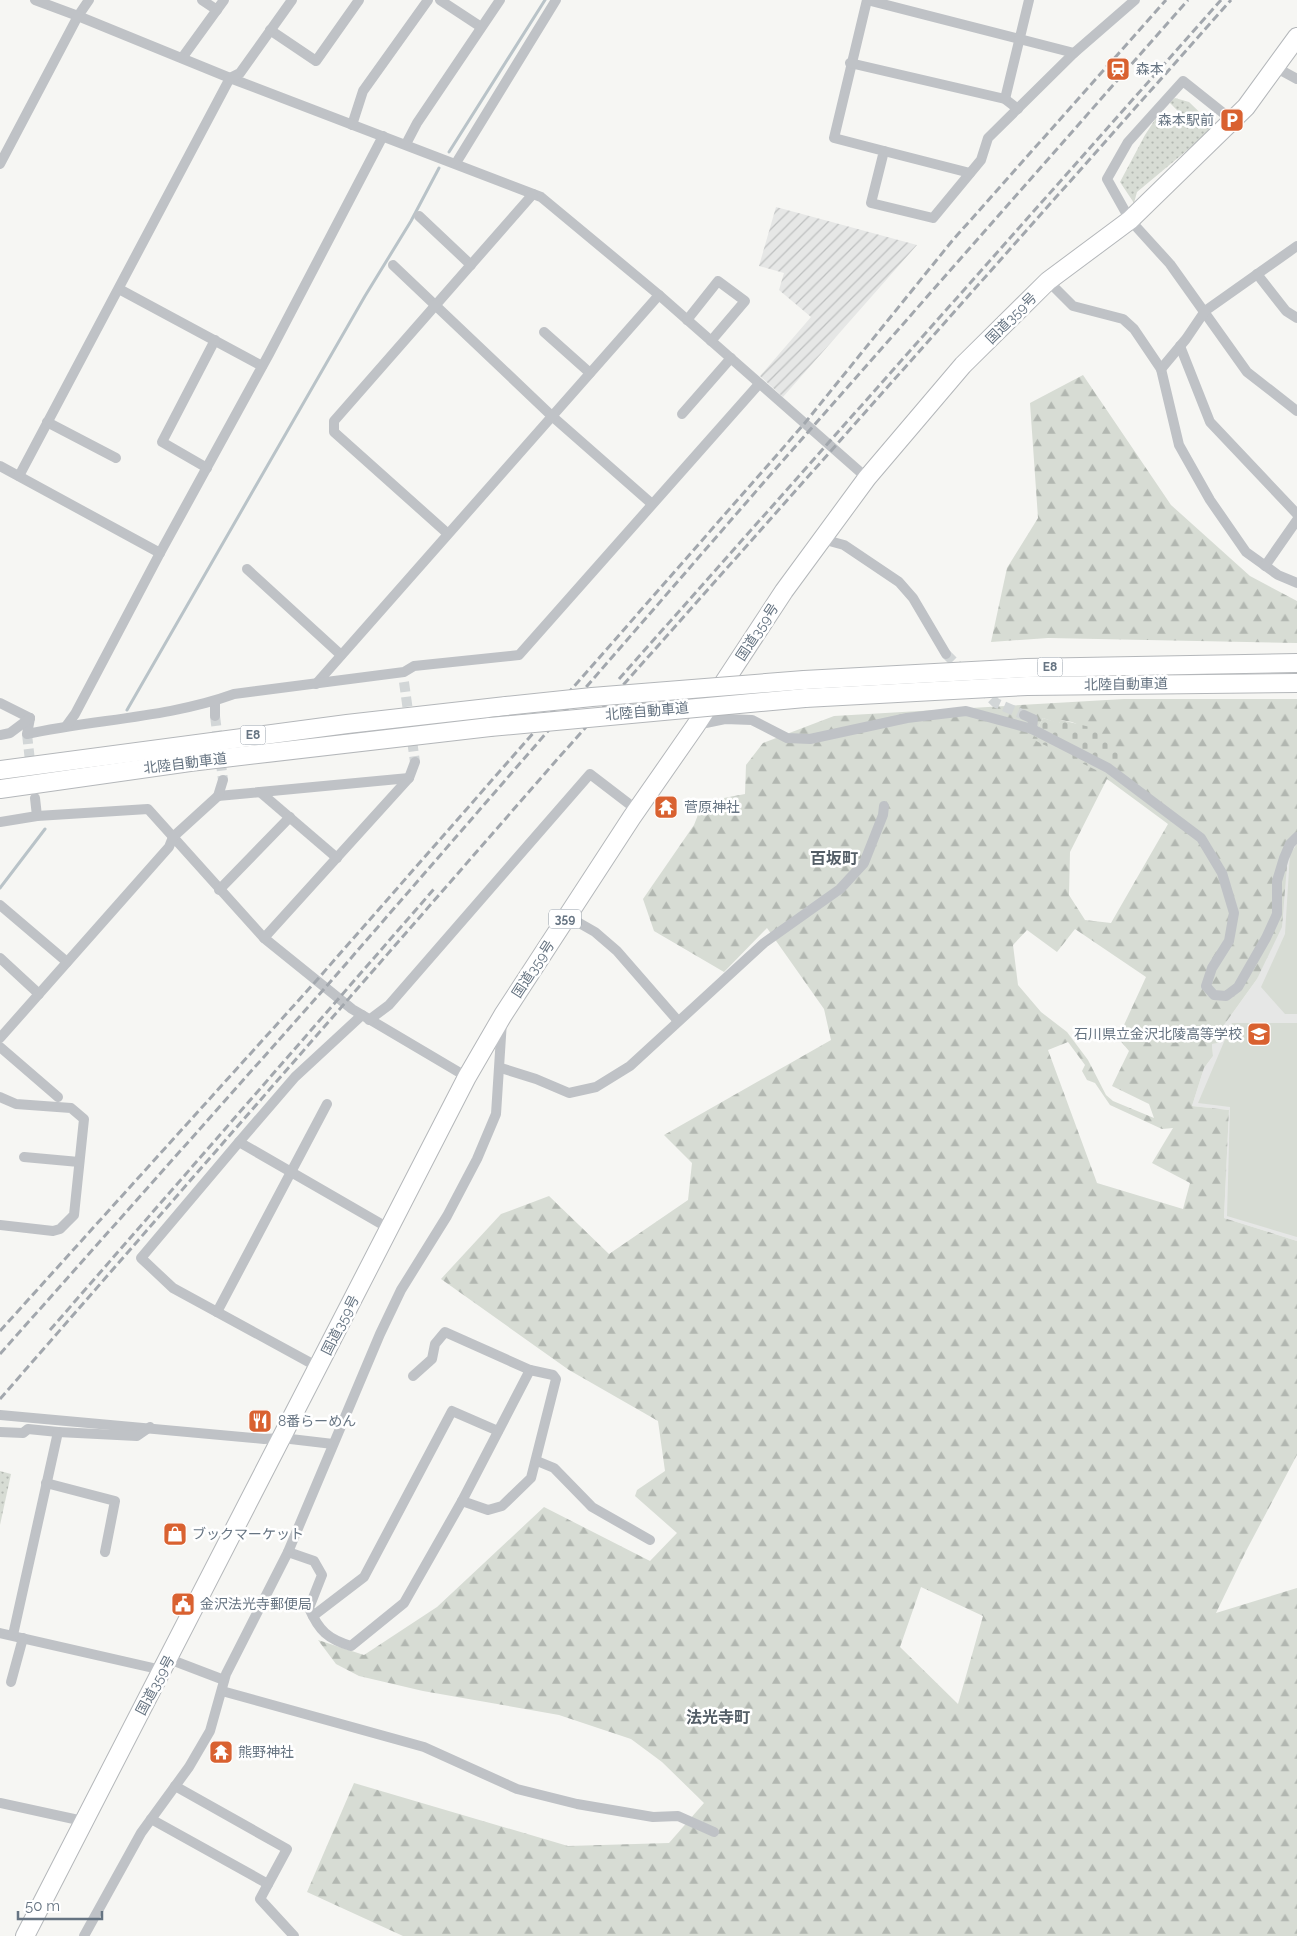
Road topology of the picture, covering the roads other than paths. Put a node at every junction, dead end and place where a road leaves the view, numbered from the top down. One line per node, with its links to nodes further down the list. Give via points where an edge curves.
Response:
1 (35, 0): 16 (street)
2 (89, 0): 16 (street)
3 (202, 0): 15 (street)
4 (224, 0): 15 (street)
5 (292, 0): 18 (street)
6 (359, 0): 18 (street, via 316,62)
7 (428, 0): 30 (street, via 363,91)
8 (440, 0): 17 (street)
9 (500, 0): 17 (street)
10 (556, 0): 34 (street)
11 (867, 0): 20 (street); 23 (street)
12 (1029, 0): 20 (street)
13 (1120, 0): 14 (street)
14 (1133, 2): 21 (street)
15 (217, 10): 22 (street)
16 (78, 16): 22 (street); 35 (street)
17 (481, 28): 32 (street)
18 (270, 30): 25 (street, via 240,73)
19 (1297, 37): 24 (highway, 国道359号 / 359)
20 (1020, 38): 21 (street); 27 (street)
21 (1074, 53): 28 (street)
22 (182, 58): 25 (street)
23 (850, 62): 27 (street); 33 (street, via 834,138)
24 (1276, 67): 26 (street); 29 (highway, 国道359号 / 359)
25 (230, 78): 30 (street); 45 (street)
26 (1297, 79)
27 (1005, 100): 28 (street)
28 (1018, 109): 36 (street, via 988,138 981,160)
29 (1232, 120): 39 (highway, 国道359号 / 359); 39 (street, via 1183,81 1128,142 1107,179)
30 (352, 125): 31 (street)
31 (382, 136): 32 (street); 56 (street)
32 (406, 144): 34 (street)
33 (884, 151): 36 (street); 36 (street, via 871,203 933,218)
34 (456, 163): 37 (street)
35 (0, 164)
36 (970, 173)
37 (533, 194): 42 (street); 46 (street, via 541,196)
38 (419, 216): 42 (street)
39 (1130, 220): 44 (highway, 国道359号 / 359); 48 (street, via 1170,264)
40 (1297, 246): 43 (street)
41 (393, 265): 47 (street)
42 (471, 265): 47 (street)
43 (1257, 274): 48 (street); 49 (street, via 1286,311)
44 (1048, 281): 57 (street, via 1073,306 1122,318 1134,329); 68 (highway, 国道359号 / 359, via 963,365)
45 (119, 289): 52 (street); 63 (street)
46 (659, 294): 50 (street); 58 (street)
47 (435, 305): 62 (street); 72 (street, via 334,421 334,432)
48 (1205, 311): 54 (street); 60 (street, via 1247,372)
49 (1297, 318)
50 (687, 320): 53 (street); 53 (street, via 718,281 744,301)
51 (544, 332): 58 (street)
52 (215, 340): 56 (street); 66 (street, via 162,442)
53 (711, 341): 55 (street)
54 (1180, 346): 57 (street); 70 (street, via 1210,422)
55 (730, 358): 59 (street); 61 (street)
56 (262, 366): 66 (street)
57 (1161, 369): 75 (street, via 1179,445 1210,500 1246,552)
58 (590, 373): 62 (street)
59 (759, 384): 68 (street); 69 (street)
60 (1297, 410)
61 (682, 414)
62 (553, 417): 69 (street); 72 (street)
63 (48, 422): 64 (street); 67 (street)
64 (116, 458)
65 (0, 466): 67 (street)
66 (206, 468): 74 (street)
67 (19, 476): 74 (street)
68 (867, 478): 73 (highway, 国道359号 / 359)
69 (652, 504): 82 (street, via 519,655 414,666 404,677)
70 (1297, 514)
71 (1297, 520): 75 (street)
72 (447, 533): 79 (street)
73 (822, 539): 78 (street, via 844,545 899,582 913,598); 89 (highway, 国道359号 / 359)
74 (160, 553): 88 (street, via 76,714)
75 (1265, 566): 77 (street)
76 (247, 569): 79 (street)
77 (1297, 583)
78 (946, 654)
79 (341, 655): 82 (street)
80 (1297, 663): 93 (highway, 北陸自動車道 / E8, bridge, via 1035,668 804,680 592,697 346,724)
81 (1297, 683): 96 (highway, 北陸自動車道 / E8, bridge, via 1027,686 805,698 490,727 199,761)
82 (316, 684): 83 (street, via 234,694)
83 (215, 701): 85 (street); 88 (street)
84 (0, 703): 87 (street)
85 (215, 716)
86 (1024, 716): 90 (street, via 1033,719)
87 (30, 718): 88 (street, via 26,734); 91 (street, via 10,733)
88 (67, 725)
89 (696, 725): 90 (street, via 725,719 752,720 787,738 810,739 907,718 966,711); 101 (highway, 国道359号 / 359)
90 (1032, 729): 106 (street, via 1108,768 1200,838 1222,873 1234,914 1229,941 1212,968 1206,986 1214,995 1226,996 1238,987 1266,938 1277,914 1277,881 1284,858)
91 (0, 735)
92 (415, 762): 94 (street)
93 (0, 770)
94 (409, 778): 97 (street); 107 (street)
95 (224, 780): 98 (street)
96 (0, 789)
97 (260, 792): 98 (street); 103 (street)
98 (218, 796): 105 (street)
99 (34, 798): 102 (street)
100 (884, 806): 117 (street, via 864,863 840,888 764,943)
101 (637, 810): 110 (highway, 国道359号 / 359); 116 (street, via 590,774 389,1005)
102 (37, 816): 104 (street); 105 (street, via 148,809)
103 (290, 818): 107 (street); 108 (street)
104 (0, 822)
105 (173, 837): 108 (street); 113 (street, via 169,847)
106 (1297, 837)
107 (337, 858): 111 (street)
108 (219, 890): 111 (street)
109 (0, 905): 113 (street)
110 (567, 916): 115 (highway, 国道359号 / 359); 117 (street, via 617,951)
111 (264, 938): 116 (street)
112 (0, 958): 114 (street)
113 (67, 962): 114 (street)
114 (39, 994): 118 (street)
115 (503, 1015): 120 (street); 121 (highway, 国道359号 / 359)
116 (366, 1018): 121 (street); 125 (street, via 295,1077)
117 (678, 1021): 120 (street, via 630,1066 596,1087 568,1093)
118 (0, 1038)
119 (0, 1047): 123 (street)
120 (501, 1068): 141 (street, via 496,1114 477,1159 447,1216 401,1290)
121 (467, 1078): 130 (highway, 国道359号 / 359)
122 (0, 1097): 127 (street, via 16,1104 70,1108 84,1119)
123 (58, 1097)
124 (327, 1104): 128 (street)
125 (239, 1142): 128 (street); 131 (street, via 141,1258 173,1288)
126 (24, 1157): 127 (street)
127 (79, 1162): 129 (street, via 74,1215 60,1229)
128 (291, 1171): 130 (street); 131 (street)
129 (0, 1225)
130 (390, 1229): 132 (highway, 国道359号 / 359)
131 (217, 1312): 132 (street)
132 (318, 1367): 140 (highway, 国道359号 / 359)
133 (530, 1370): 134 (street, via 445,1332 435,1344 432,1359); 137 (street); 142 (street, via 553,1375 556,1379)
134 (413, 1376)
135 (0, 1415): 136 (street)
136 (150, 1427): 139 (street, via 137,1436); 140 (street)
137 (498, 1431): 144 (street); 148 (street, via 452,1411 364,1577)
138 (0, 1432): 139 (street, via 23,1433 28,1429)
139 (58, 1432): 143 (street)
140 (282, 1438): 141 (street); 151 (highway, 国道359号 / 359)
141 (333, 1444): 147 (street)
142 (537, 1461): 144 (street, via 531,1478 502,1506 488,1510); 145 (street, via 554,1468 592,1507)
143 (46, 1483): 146 (street, via 116,1501); 150 (street)
144 (462, 1501): 148 (street, via 404,1603 351,1646 332,1640)
145 (650, 1540)
146 (105, 1552)
147 (288, 1552): 148 (street, via 314,1561 322,1575 309,1608); 152 (street)
148 (313, 1616)
149 (0, 1633): 150 (street)
150 (18, 1636): 151 (street); 153 (street)
151 (166, 1664): 152 (street); 158 (highway, 国道359号 / 359)
152 (224, 1680): 154 (street)
153 (11, 1682)
154 (222, 1691): 155 (street, via 210,1731); 159 (street, via 424,1747 517,1788 577,1804 653,1817 678,1816)
155 (175, 1786): 157 (street); 160 (street, via 287,1849)
156 (0, 1803): 158 (street)
157 (151, 1819): 160 (street); 162 (street)
158 (83, 1821): 161 (highway, 国道359号 / 359)
159 (714, 1832)
160 (268, 1884): 163 (street, via 260,1899)
161 (25, 1936)
162 (84, 1936)
163 (294, 1936)

